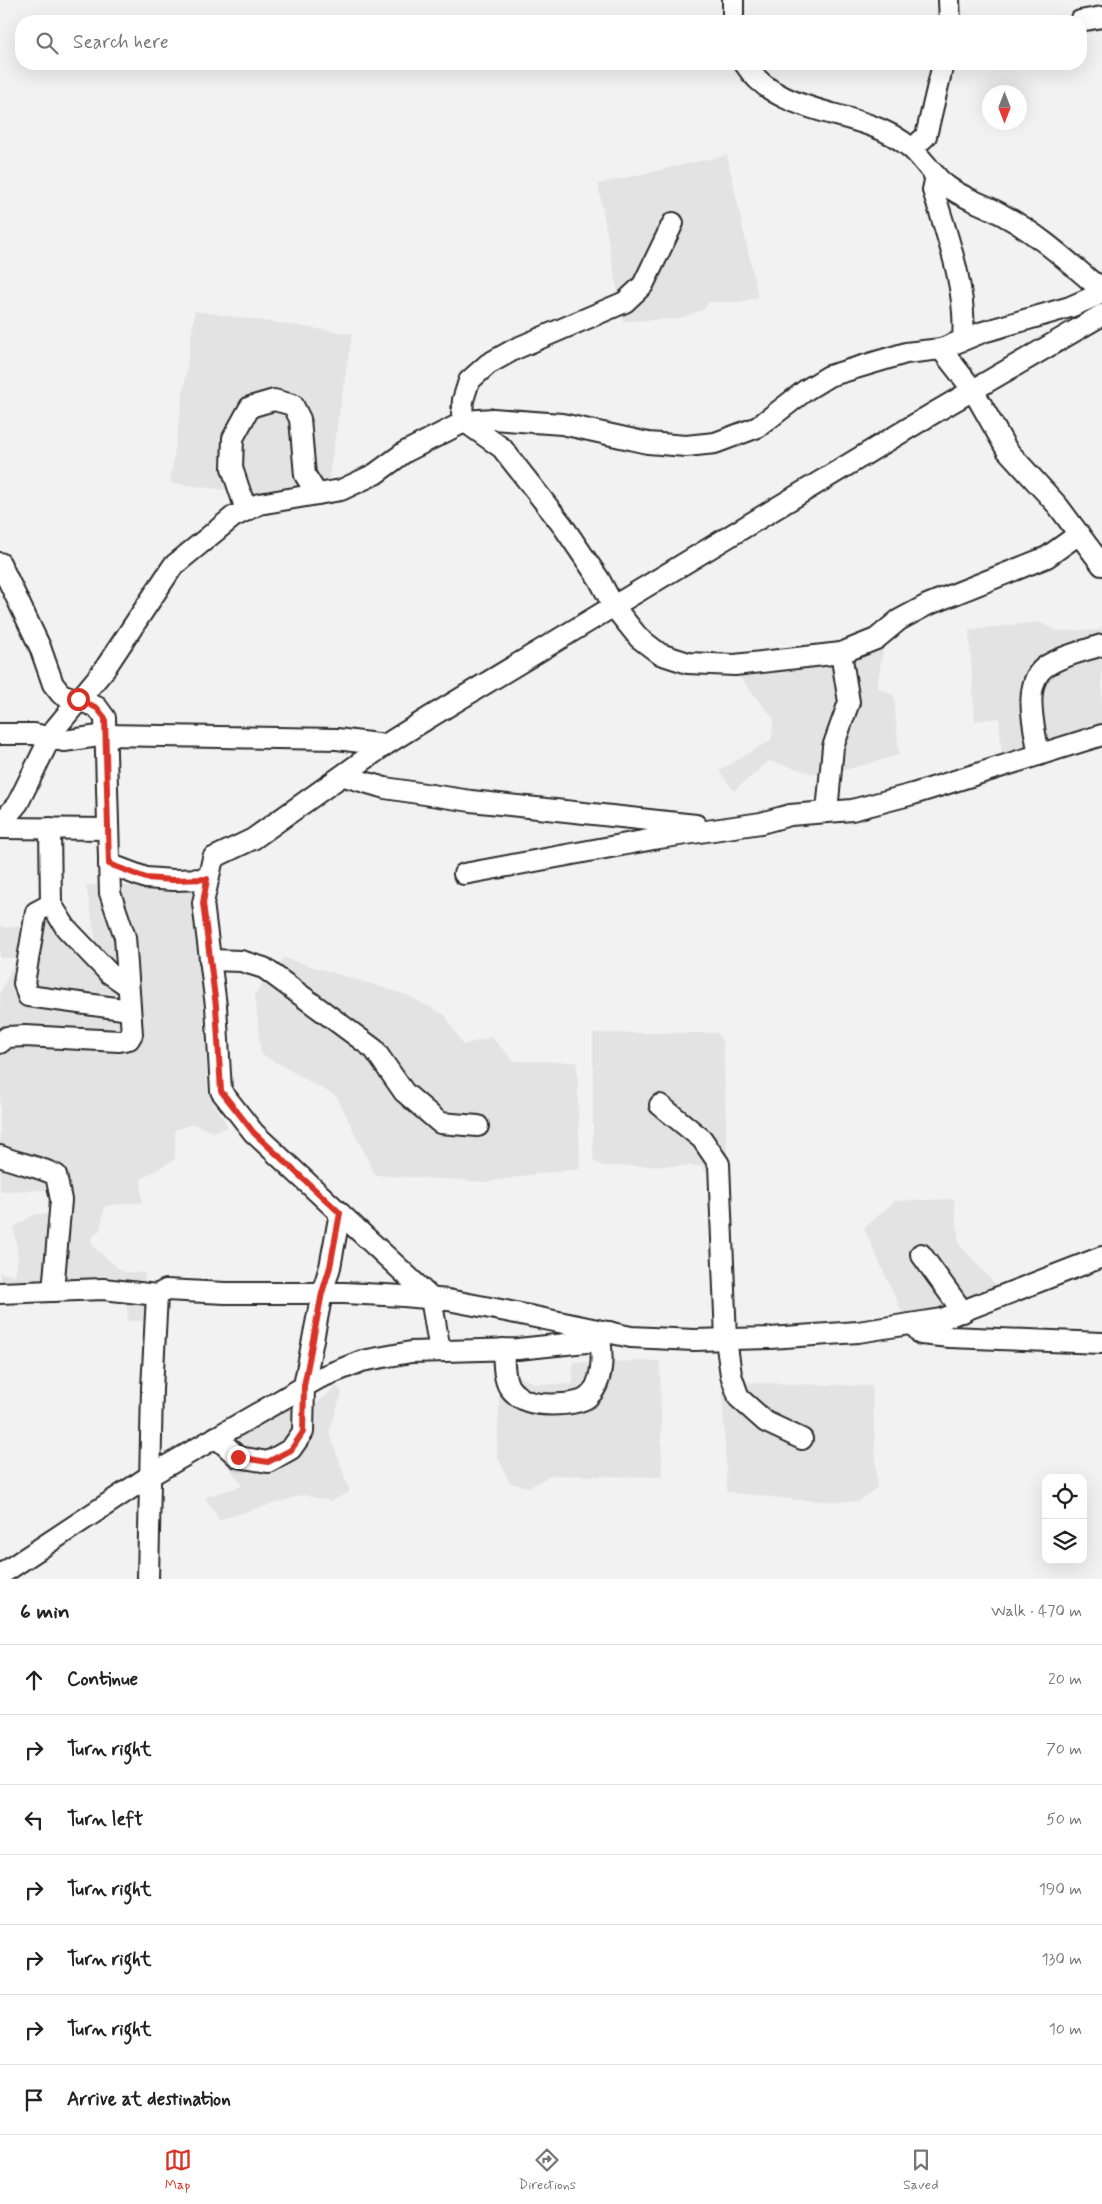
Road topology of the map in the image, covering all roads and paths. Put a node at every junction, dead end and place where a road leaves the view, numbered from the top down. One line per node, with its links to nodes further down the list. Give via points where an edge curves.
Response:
1 (733, 0): 3 (lane)
2 (949, 0): 4 (lane)
3 (734, 15)
4 (950, 15)
5 (1102, 17): 6 (lane)
6 (1087, 20)
7 (749, 70): 9 (lane, via 765,86 784,97 872,126 895,136)
8 (942, 70): 9 (lane, via 926,136)
9 (912, 149): 10 (lane)
10 (936, 176): 12 (lane, via 972,202 1000,213 1030,232 1092,282); 15 (lane, via 933,190 962,299)
11 (674, 223): 18 (lane, via 643,285 625,302 515,349 475,375 469,381 463,400 462,414)
12 (1102, 286)
13 (1102, 293): 15 (lane, via 1070,307 1006,324)
14 (1102, 315): 17 (lane)
15 (963, 340): 16 (lane)
16 (941, 349): 17 (lane); 18 (lane, via 881,359 829,376 758,427 715,443 686,446 648,443 562,424 493,418)
17 (973, 390): 21 (lane, via 1007,450); 24 (lane)
18 (466, 421): 19 (lane, via 405,452 375,474 341,490); 24 (lane, via 502,448 563,526)
19 (317, 494): 20 (lane, via 259,504); 20 (lane, via 305,475 300,419 293,405 274,400 250,407 233,438 232,468)
20 (246, 510): 27 (lane, via 173,566 104,670)
21 (1079, 534): 23 (lane); 26 (lane, via 1047,557 928,605 899,620 876,639)
22 (0, 564): 27 (lane, via 40,647 53,684 61,694)
23 (1102, 566)
24 (614, 607): 26 (lane, via 639,638 660,654 688,663 735,665); 32 (lane)
25 (1102, 645): 33 (lane, via 1045,666 1032,684 1031,709)
26 (841, 653): 35 (lane, via 849,702 833,746)
27 (78, 699): 29 (lane, via 101,712 105,718); 31 (lane)
28 (0, 734): 31 (lane, via 34,734)
29 (106, 735): 31 (lane, via 64,741); 32 (lane, via 337,739); 38 (lane)
30 (1102, 735): 33 (lane)
31 (50, 739): 36 (lane, via 18,803)
32 (385, 745): 34 (lane)
33 (1039, 756): 35 (lane, via 852,810)
34 (344, 776): 39 (lane, via 385,788 697,825); 42 (lane, via 253,839 213,858)
35 (827, 812): 39 (lane, via 790,815)
36 (0, 826): 37 (lane)
37 (50, 828): 38 (lane); 43 (lane)
38 (108, 829): 40 (lane)
39 (714, 830): 41 (lane)
40 (109, 864): 42 (lane, via 146,878); 45 (lane, via 110,893 125,937)
41 (464, 874)
42 (207, 879): 44 (lane, via 203,903)
43 (51, 904): 45 (lane, via 66,928 109,973); 46 (lane, via 36,912 24,983 28,996)
44 (210, 960): 49 (lane, via 241,961 264,968 374,1049 404,1092 440,1123); 51 (lane, via 221,1091 254,1133)
45 (128, 986): 46 (lane)
46 (130, 1010): 47 (lane, via 132,1034 129,1039 25,1036 7,1037)
47 (0, 1043)
48 (660, 1105): 62 (lane, via 702,1139 718,1164)
49 (478, 1126)
50 (0, 1156): 54 (lane, via 56,1174 61,1200)
51 (340, 1213): 55 (lane); 58 (lane)
52 (921, 1254): 59 (lane)
53 (1102, 1257): 59 (lane)
54 (53, 1291): 56 (lane); 57 (lane, via 103,1288)
55 (322, 1293): 57 (lane, via 166,1290); 58 (lane); 66 (lane)
56 (0, 1294)
57 (157, 1296): 69 (lane)
58 (430, 1298): 61 (lane, via 506,1311); 65 (lane)
59 (963, 1312): 60 (lane)
60 (913, 1324): 62 (lane, via 858,1332); 63 (lane, via 922,1334 950,1337)
61 (605, 1336): 62 (lane); 64 (lane, via 597,1341); 64 (lane, via 598,1384 587,1398 568,1404 534,1403 516,1395 509,1386)
62 (726, 1339): 68 (lane, via 731,1375 739,1398 766,1422)
63 (1102, 1343)
64 (503, 1349): 65 (lane)
65 (440, 1351): 66 (lane, via 411,1352 362,1361)
66 (304, 1386): 67 (lane); 67 (lane, via 303,1432 291,1450 268,1462 238,1457)
67 (216, 1437): 69 (lane)
68 (802, 1439)
69 (151, 1475): 70 (lane); 71 (lane)
70 (0, 1575)
71 (148, 1579)

